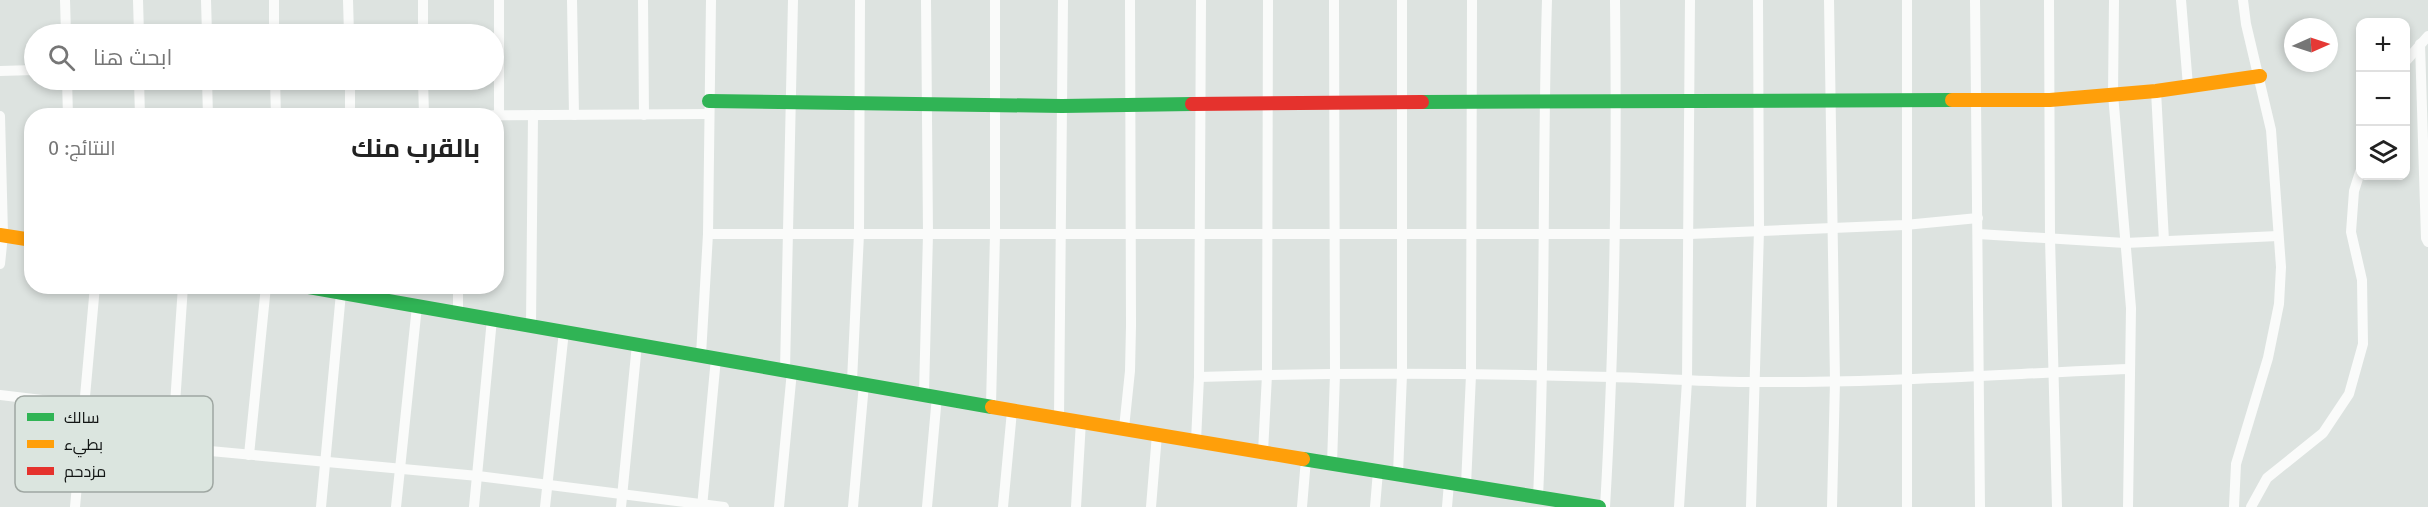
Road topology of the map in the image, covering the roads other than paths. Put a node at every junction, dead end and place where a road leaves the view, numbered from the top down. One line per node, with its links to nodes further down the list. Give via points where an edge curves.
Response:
1 (65, 0): 33 (street)
2 (138, 0): 34 (street)
3 (207, 0): 35 (street)
4 (274, 0): 36 (street)
5 (348, 0): 37 (street)
6 (423, 0): 38 (street)
7 (499, 0): 39 (street)
8 (572, 0): 85 (street)
9 (643, 0): 86 (street)
10 (711, 0): 82 (street)
11 (793, 0): 65 (street)
12 (860, 0): 66 (street)
13 (926, 0): 70 (street)
14 (994, 0): 72 (street)
15 (1063, 0): 74 (street)
16 (1130, 0): 73 (street)
17 (1201, 0): 71 (street)
18 (1268, 0): 67 (street)
19 (1334, 0): 68 (street)
20 (1402, 0): 69 (street)
21 (1473, 0): 58 (street)
22 (1547, 0): 59 (street)
23 (1615, 0): 60 (street)
24 (1690, 0): 61 (street)
25 (1758, 0): 62 (street)
26 (1829, 0): 63 (street)
27 (1907, 0): 64 (street)
28 (1975, 0): 56 (street)
29 (2049, 0): 57 (street)
30 (2114, 0): 55 (street)
31 (2181, 0): 46 (street)
32 (2243, 0): 45 (street)
33 (66, 24)
34 (139, 24)
35 (207, 24)
36 (274, 24)
37 (349, 24)
38 (423, 24)
39 (499, 24)
40 (2428, 36): 41 (street)
41 (2420, 45): 42 (street); 114 (street)
42 (2410, 56)
43 (24, 70): 44 (street)
44 (0, 71)
45 (2260, 76): 46 (street); 110 (street, via 2271,130)
46 (2188, 86): 54 (street)
47 (67, 90): 75 (street)
48 (139, 90): 76 (street)
49 (207, 90): 77 (street)
50 (275, 90): 78 (street)
51 (350, 90): 79 (street)
52 (423, 90): 80 (street)
53 (500, 90): 81 (street)
54 (2156, 91): 55 (street); 113 (street)
55 (2114, 94): 57 (street); 115 (street)
56 (1976, 100): 57 (street); 64 (street); 89 (street)
57 (2050, 100): 111 (street)
58 (1470, 101): 59 (street); 69 (street); 104 (street)
59 (1544, 101): 60 (street); 105 (street)
60 (1616, 101): 61 (street); 106 (street)
61 (1689, 101): 62 (street); 107 (street)
62 (1760, 101): 63 (street); 92 (street)
63 (1830, 101): 64 (street); 91 (street)
64 (1905, 101): 90 (street)
65 (791, 102): 66 (street); 82 (street); 99 (street)
66 (859, 103): 70 (street); 100 (street)
67 (1267, 103): 68 (street); 71 (street); 95 (street)
68 (1333, 103): 69 (street); 96 (street)
69 (1402, 103): 97 (street)
70 (926, 104): 72 (street); 101 (street)
71 (1200, 104): 73 (street); 94 (street)
72 (996, 105): 74 (street); 102 (street)
73 (1129, 105): 74 (street); 93 (street)
74 (1062, 106): 103 (street)
75 (68, 108)
76 (140, 108)
77 (208, 108)
78 (276, 108)
79 (350, 108)
80 (424, 108)
81 (500, 108)
82 (709, 108): 86 (street); 98 (street)
83 (504, 115): 84 (street)
84 (532, 115): 85 (street); 126 (street)
85 (574, 115): 86 (street)
86 (644, 115)
87 (0, 116): 109 (street)
88 (2358, 180): 201 (street, via 2351,231 2362,280 2363,344 2349,394 2323,433 2267,478)
89 (1978, 218): 90 (street); 108 (street)
90 (1905, 225): 91 (street); 144 (street)
91 (1832, 227): 92 (street); 143 (street)
92 (1759, 230): 107 (street); 146 (street)
93 (1130, 233): 94 (street); 103 (street); 156 (street, via 1130,371)
94 (1199, 233): 95 (street); 141 (street)
95 (1268, 233): 96 (street); 136 (street)
96 (1334, 233): 97 (street); 134 (street)
97 (1402, 233): 104 (street); 135 (street)
98 (708, 234): 99 (street); 129 (street)
99 (790, 234): 100 (street); 132 (street)
100 (859, 234): 101 (street); 145 (street)
101 (928, 234): 102 (street); 148 (street)
102 (996, 234): 103 (street); 152 (street)
103 (1063, 234): 154 (street)
104 (1472, 234): 105 (street); 137 (street)
105 (1545, 234): 106 (street); 139 (street)
106 (1616, 234): 107 (street); 140 (street)
107 (1690, 234): 142 (street)
108 (1978, 234): 111 (street); 138 (street)
109 (2, 235): 112 (street); 116 (street)
110 (2278, 236): 113 (street); 200 (street, via 2280,304 2236,464)
111 (2050, 238): 115 (street); 133 (street)
112 (24, 239)
113 (2164, 241): 115 (street)
114 (2428, 242)
115 (2125, 243): 131 (street, via 2131,308)
116 (0, 264)
117 (93, 294): 149 (street)
118 (182, 294): 150 (street)
119 (265, 294): 161 (street)
120 (341, 294): 163 (street)
121 (379, 294): 123 (street)
122 (458, 294): 124 (street)
123 (417, 306): 124 (street); 165 (street)
124 (458, 313): 125 (street)
125 (492, 319): 126 (street); 168 (street)
126 (531, 326): 127 (street)
127 (564, 331): 128 (street); 170 (street)
128 (637, 344): 129 (street); 173 (street)
129 (701, 355): 130 (street)
130 (716, 358): 132 (street); 175 (street)
131 (2129, 369): 133 (street); 199 (street)
132 (788, 370): 145 (street); 183 (street)
133 (2055, 372): 138 (street); 198 (street)
134 (1335, 374): 135 (street); 136 (street); 164 (street)
135 (1402, 374): 137 (street); 167 (street)
136 (1267, 375): 141 (street); 160 (street)
137 (1471, 375): 139 (street); 171 (street)
138 (1978, 375): 144 (street); 197 (street)
139 (1544, 376): 140 (street); 174 (street)
140 (1612, 376): 142 (street); 192 (street)
141 (1199, 377): 158 (street)
142 (1687, 381): 146 (street); 193 (street)
143 (1835, 381): 144 (street); 146 (street); 195 (street)
144 (1906, 381): 196 (street)
145 (858, 382): 148 (street); 184 (street)
146 (1756, 382): 194 (street)
147 (0, 395): 151 (street)
148 (931, 395): 152 (street); 185 (street)
149 (85, 396)
150 (176, 396)
151 (15, 397)
152 (991, 406): 153 (street)
153 (1012, 411): 154 (street); 186 (street)
154 (1059, 418): 155 (street)
155 (1081, 421): 156 (street); 187 (street)
156 (1124, 428): 157 (street)
157 (1156, 434): 158 (street); 188 (street)
158 (1196, 441): 160 (street)
159 (213, 452): 161 (street)
160 (1263, 452): 162 (street)
161 (249, 455): 163 (street)
162 (1306, 459): 164 (street); 189 (street)
163 (324, 463): 165 (street); 177 (street)
164 (1332, 464): 166 (street)
165 (400, 468): 168 (street); 178 (street)
166 (1378, 471): 167 (street); 190 (street)
167 (1398, 474): 169 (street)
168 (478, 476): 170 (street); 179 (street)
169 (1449, 483): 171 (street); 191 (street)
170 (548, 484): 173 (street); 180 (street)
171 (1466, 485): 174 (street)
172 (76, 492): 176 (street)
173 (623, 495): 175 (street); 181 (street)
174 (1529, 500): 192 (street)
175 (702, 506): 182 (street)
176 (75, 507)
177 (321, 507)
178 (396, 507)
179 (474, 507)
180 (545, 507)
181 (621, 507)
182 (724, 507)
183 (779, 507)
184 (853, 507)
185 (927, 507)
186 (1003, 507)
187 (1076, 507)
188 (1151, 507)
189 (1302, 507)
190 (1375, 507)
191 (1447, 507)
192 (1597, 507)
193 (1679, 507)
194 (1751, 507)
195 (1832, 507)
196 (1907, 507)
197 (1980, 507)
198 (2057, 507)
199 (2128, 507)
200 (2234, 507)
201 (2251, 507)

